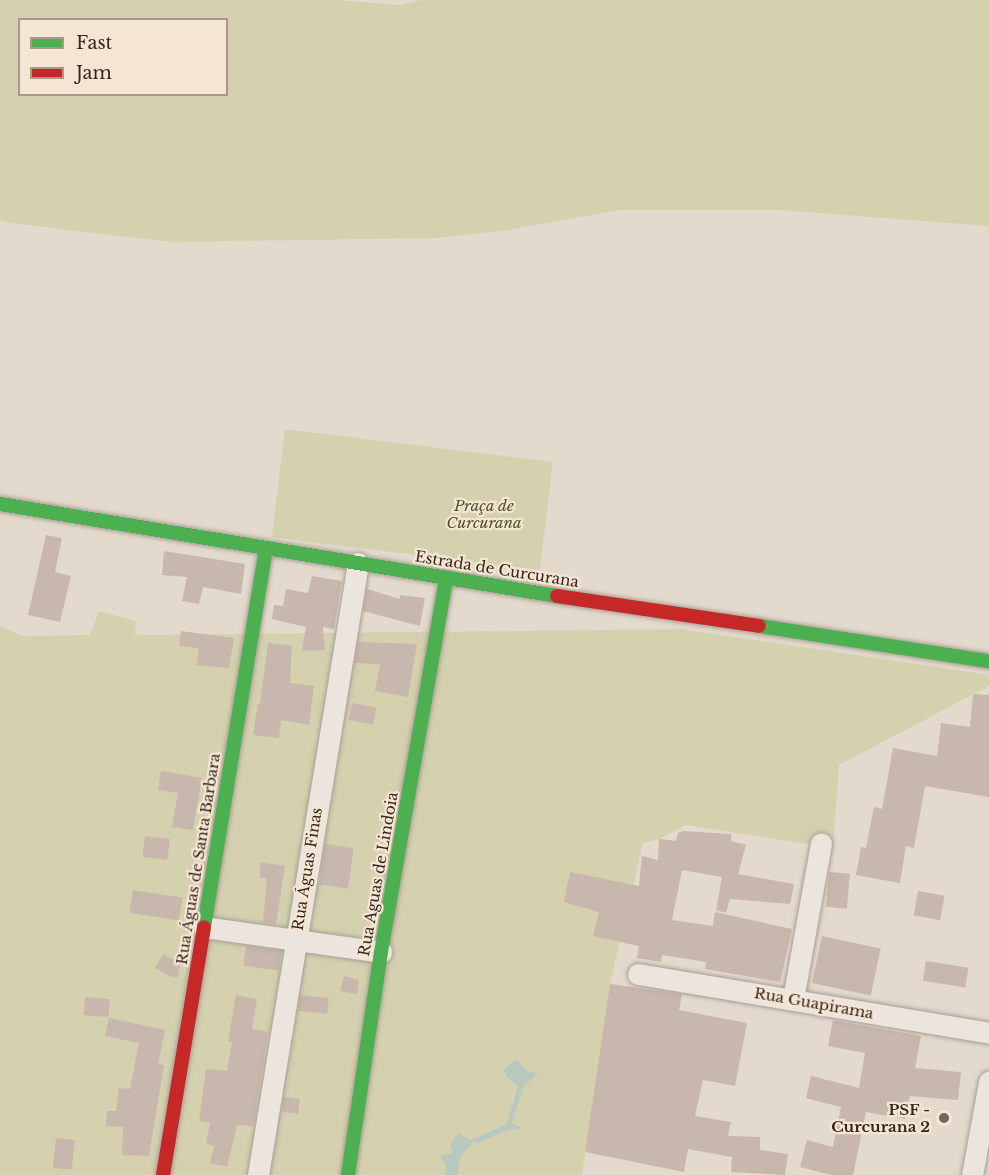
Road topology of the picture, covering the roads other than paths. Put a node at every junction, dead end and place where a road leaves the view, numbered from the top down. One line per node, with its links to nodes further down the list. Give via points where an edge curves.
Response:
1 (0, 504): 2 (street, Estrada de Curcurana)
2 (266, 548): 3 (street, Estrada de Curcurana); 7 (street, Rua Águas de Santa Barbara)
3 (358, 563): 4 (street, Estrada de Curcurana); 8 (street, Rua Águas Finas)
4 (446, 579): 5 (street, Estrada de Curcurana); 9 (street, Rua Aguas de Lindoia)
5 (989, 661)
6 (821, 843): 11 (street)
7 (204, 927): 8 (street); 14 (street, Rua Águas de Santa Barbara)
8 (295, 941): 9 (street); 15 (street, Rua Águas Finas)
9 (381, 952): 16 (street, Rua Aguas de Lindoia)
10 (638, 974): 11 (street, Rua Guapirama)
11 (793, 999): 12 (street, Rua Guapirama)
12 (989, 1033)
13 (989, 1082): 17 (street)
14 (163, 1175)
15 (258, 1175)
16 (348, 1175)
17 (972, 1175)

